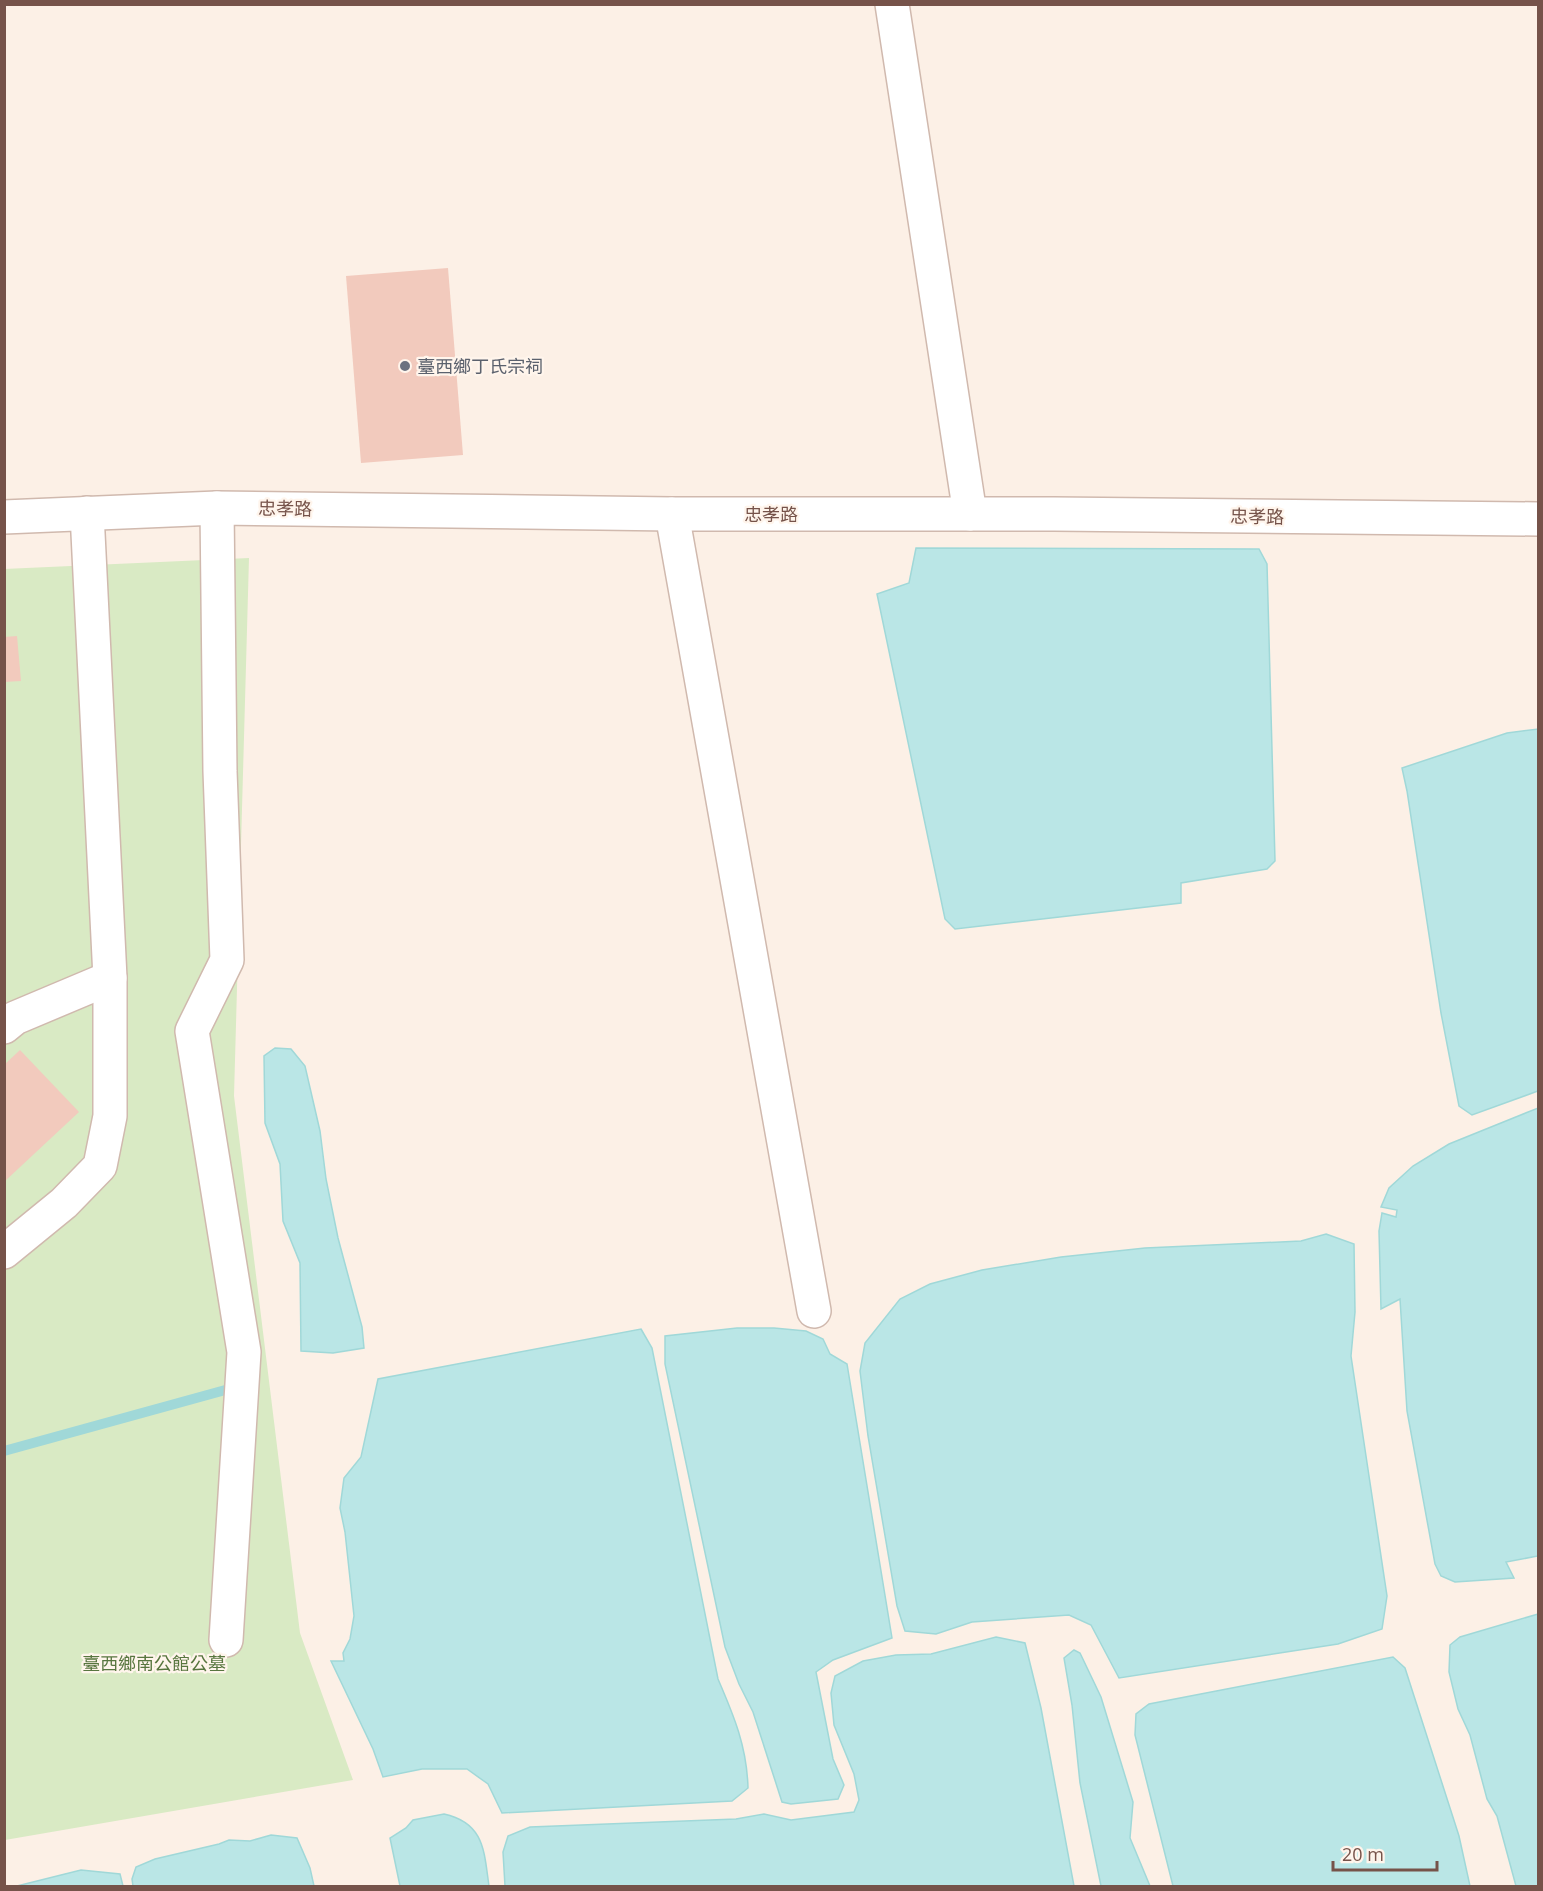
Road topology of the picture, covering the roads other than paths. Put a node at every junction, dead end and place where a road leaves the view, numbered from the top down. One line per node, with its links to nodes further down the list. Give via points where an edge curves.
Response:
1 (892, 4): 5 (street)
2 (217, 508): 3 (street, 忠孝路); 4 (street, 忠孝路); 12 (street, via 227,960 192,1031 244,1352)
3 (87, 513): 6 (street, 忠孝路); 8 (street)
4 (672, 514): 5 (street, 忠孝路); 11 (street)
5 (970, 514): 7 (street, 忠孝路)
6 (4, 517)
7 (1539, 519)
8 (110, 978): 9 (street); 10 (street, via 110,1116 100,1166 64,1203)
9 (8, 1018)
10 (4, 1252)
11 (814, 1311)
12 (226, 1640)

